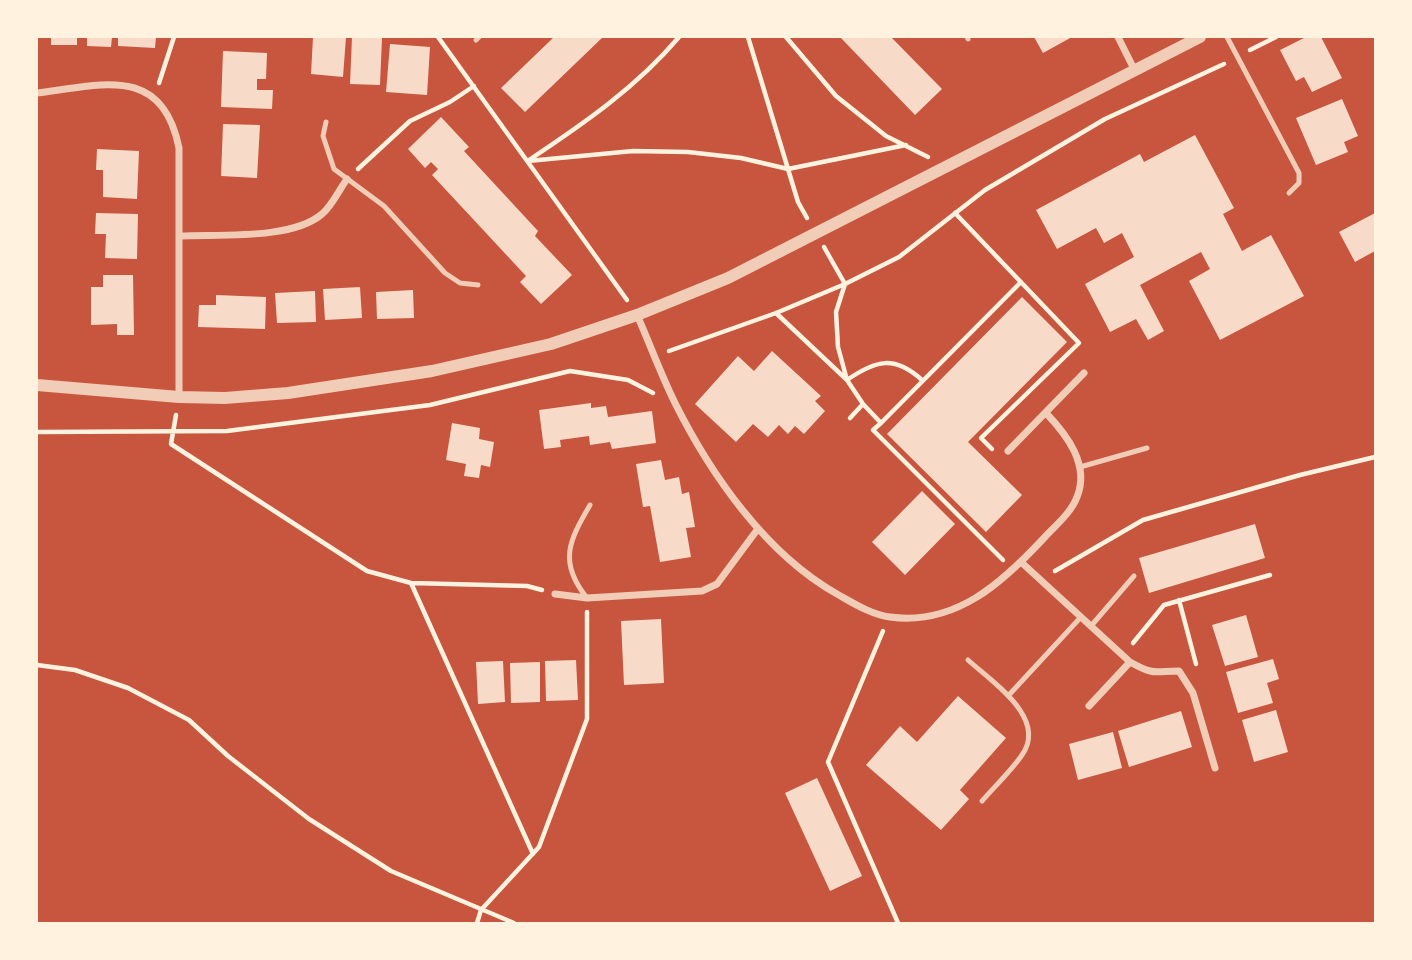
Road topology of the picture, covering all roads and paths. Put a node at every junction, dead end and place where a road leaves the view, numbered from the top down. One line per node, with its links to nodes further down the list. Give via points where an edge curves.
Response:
1 (174, 37): 14 (path)
2 (438, 37): 12 (path)
3 (679, 37): 17 (path, via 629,87)
4 (748, 37): 19 (path)
5 (786, 37): 16 (path, via 836,96 886,136)
6 (1118, 37): 11 (street)
7 (1199, 37): 11 (street)
8 (1227, 37): 10 (lane)
9 (1276, 37): 10 (path)
10 (1238, 57): 21 (lane, via 1299,173 1299,183); 22 (path, via 1105,120)
11 (1134, 69): 18 (street)
12 (474, 86): 17 (path); 20 (path, via 411,121)
13 (37, 93): 14 (street, via 119,84)
14 (153, 97): 24 (street, via 174,126 179,148)
15 (326, 122): 20 (lane, via 327,154 334,169)
16 (906, 145): 18 (path); 19 (path)
17 (528, 161): 19 (path, via 633,151 741,158); 30 (path)
18 (946, 166): 30 (street, via 729,278)
19 (788, 169): 23 (path)
20 (347, 179): 24 (street, via 323,214 284,232); 28 (lane, via 384,206 445,273 460,283)
21 (1289, 194)
22 (955, 212): 26 (path); 27 (path, via 899,257)
23 (811, 225)
24 (180, 236): 36 (street)
25 (818, 237): 27 (path)
26 (1021, 282): 34 (path); 46 (path, via 1079,343 981,438)
27 (845, 284): 29 (path); 33 (path, via 836,313 838,347)
28 (478, 285)
29 (776, 313): 31 (path); 33 (path)
30 (638, 315): 31 (street); 36 (street, via 551,344 432,371 288,393)
31 (655, 356): 37 (street)
32 (1084, 373): 39 (street)
33 (847, 380): 34 (path, via 867,366 892,363); 38 (path)
34 (922, 380): 41 (path)
35 (37, 385): 36 (street)
36 (178, 397): 42 (path)
37 (675, 403): 42 (path, via 628,380 570,371 430,405 226,431); 50 (street)
38 (863, 404): 40 (path); 41 (path)
39 (1046, 413): 45 (street); 48 (street, via 1064,432)
40 (850, 418)
41 (881, 424): 52 (path, via 873,430)
42 (173, 430): 43 (path); 56 (path, via 171,444 367,571)
43 (37, 434)
44 (1147, 448): 48 (lane)
45 (1008, 451)
46 (997, 454)
47 (1375, 457): 55 (path, via 1143,520)
48 (1080, 467): 51 (street, via 1078,497)
49 (590, 505): 58 (lane, via 574,532 568,556 571,573)
50 (757, 530): 58 (street, via 717,584 702,591); 60 (street, via 817,582 858,606)
51 (1021, 562): 52 (street); 55 (street)
52 (1014, 570): 60 (street, via 964,605 937,614)
53 (1270, 575): 59 (path)
54 (1134, 576): 62 (lane)
55 (1040, 580): 61 (street)
56 (411, 583): 57 (path, via 527,586); 72 (path)
57 (555, 594): 58 (street)
58 (587, 598): 72 (path, via 587,719)
59 (1179, 600): 63 (path, via 1164,605); 67 (path, via 1197,668)
60 (889, 617): 76 (path, via 828,762)
61 (1081, 617): 62 (street); 68 (lane)
62 (1090, 626): 63 (street)
63 (1123, 655): 65 (street)
64 (968, 660): 68 (lane)
65 (1130, 662): 67 (street, via 1158,674 1180,671); 69 (street)
66 (37, 665): 73 (path, via 75,670 128,688 189,720 309,819 391,871)
67 (1185, 677): 70 (street)
68 (1008, 696): 71 (lane, via 1023,712 1029,739 1024,753)
69 (1089, 706)
70 (1215, 768)
71 (982, 800)
72 (533, 854): 73 (path)
73 (481, 910): 74 (path); 75 (path)
74 (477, 923)
75 (514, 923)
76 (898, 923)

